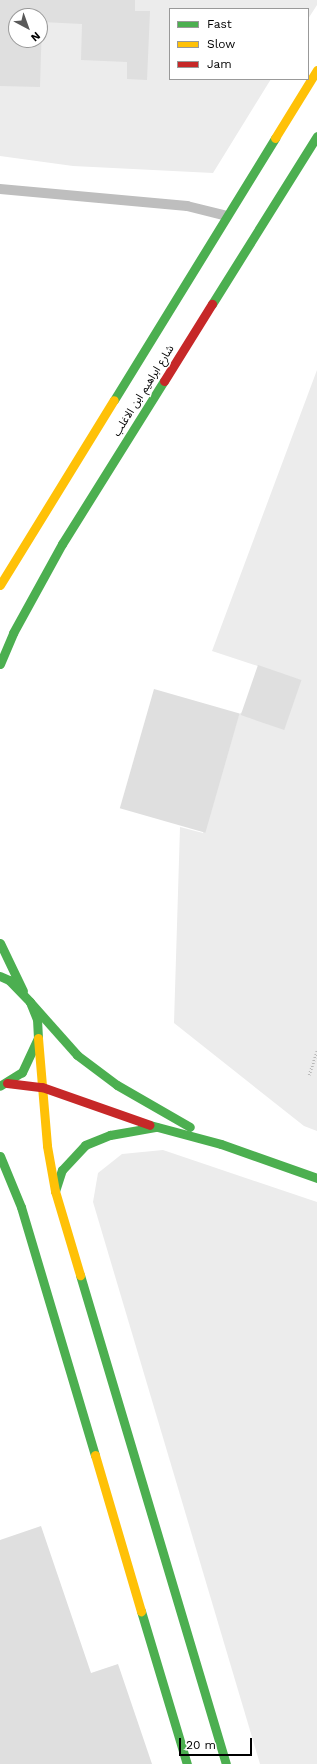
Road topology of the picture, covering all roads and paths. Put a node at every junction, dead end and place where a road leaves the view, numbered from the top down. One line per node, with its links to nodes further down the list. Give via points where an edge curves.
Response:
1 (317, 70): 4 (main road, شارع ابراهيم ابن الاغلب)
2 (317, 136): 6 (main road, شارع ابراهيم ابن الاغلب, via 62,544 20,620)
3 (0, 189): 4 (lane, via 187,206)
4 (227, 216): 5 (main road, شارع ابراهيم ابن الاغلب)
5 (0, 585)
6 (0, 664)
7 (0, 943): 9 (main road)
8 (0, 976): 9 (main road)
9 (24, 992): 10 (main road)
10 (30, 1002): 11 (main road, via 37,1019); 17 (main road, via 77,1055 117,1085)
11 (38, 1038): 14 (main road, via 32,1056 22,1072); 15 (main road)
12 (317, 1050): 13 (path)
13 (309, 1075)
14 (3, 1084): 15 (main road)
15 (42, 1087): 16 (main road); 20 (main road)
16 (156, 1127): 17 (main road); 20 (main road, via 110,1135 85,1145 62,1170)
17 (222, 1144): 19 (main road)
18 (0, 1156): 21 (main road, via 21,1207)
19 (317, 1178)
20 (55, 1191): 22 (main road)
21 (187, 1764)
22 (226, 1764)

